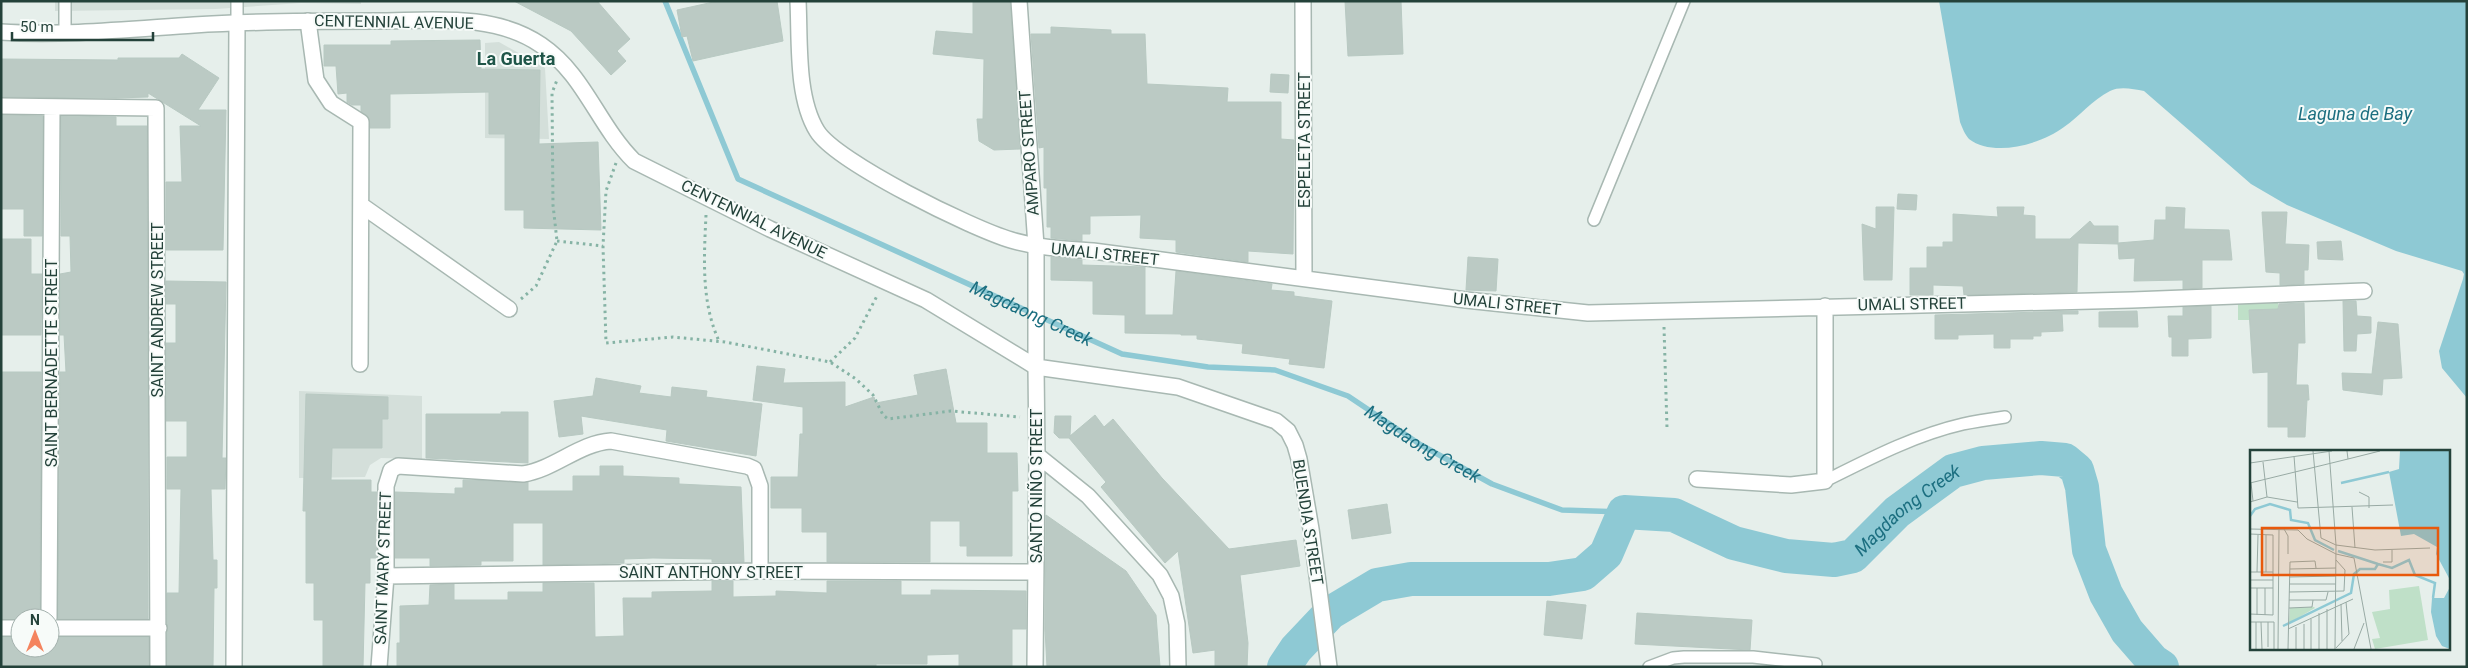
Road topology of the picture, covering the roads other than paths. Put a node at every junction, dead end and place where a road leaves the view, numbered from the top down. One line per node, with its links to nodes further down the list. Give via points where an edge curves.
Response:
1 (65, 1): 9 (lane)
2 (237, 1): 8 (lane)
3 (798, 1): 15 (street, UMALI STREET, via 803,85 807,110 818,133 833,148 928,204 987,232)
4 (1019, 1): 15 (street, AMPARO STREET)
5 (1303, 1): 16 (street, ESPELETA STREET)
6 (1684, 1): 14 (lane)
7 (308, 21): 8 (street, CENTENNIAL AVENUE); 13 (street, via 316,80 330,104 361,122); 22 (street, CENTENNIAL AVENUE, via 476,22 510,29 564,62 585,90 600,119 634,161 926,300)
8 (237, 22): 9 (street, CENTENNIAL AVENUE); 35 (street)
9 (65, 31): 10 (street, CENTENNIAL AVENUE)
10 (1, 32)
11 (1, 106): 12 (street, SAINT ANDREW STREET)
12 (52, 108): 30 (street, SAINT BERNADETTE STREET); 32 (street, SAINT ANDREW STREET, via 156,108)
13 (361, 205): 20 (street); 21 (street)
14 (1594, 220)
15 (1036, 246): 16 (street, UMALI STREET); 18 (street, AMPARO STREET)
16 (1304, 278): 19 (street, UMALI STREET, via 1588,313)
17 (2364, 290): 19 (street, UMALI STREET, via 2132,300)
18 (1036, 306): 22 (street, SANTO NIÑO STREET)
19 (1824, 306): 26 (street)
20 (509, 309)
21 (360, 364)
22 (1036, 366): 24 (street, SANTO NIÑO STREET); 39 (street, BUENDIA STREET, via 1178,387 1261,415 1288,431 1299,459)
23 (2005, 417): 26 (lane, via 1963,424 1892,448)
24 (1038, 455): 28 (street, SANTO NIÑO STREET); 38 (street, via 1088,496 1160,575 1171,596 1177,624)
25 (1697, 478): 26 (street, via 1792,485)
26 (1825, 481)
27 (760, 571): 28 (street, SAINT ANTHONY STREET); 29 (street, SAINT ANTHONY STREET); 29 (street, SAINT MARY STREET, via 760,486 754,469 611,441 599,442 538,471 523,474 406,466 391,470 386,486)
28 (1036, 572): 37 (street, SANTO NIÑO STREET)
29 (386, 576): 36 (street, SAINT MARY STREET)
30 (49, 608)
31 (60, 628): 32 (street)
32 (159, 628): 34 (street, SAINT ANDREW STREET)
33 (1816, 664): 40 (lane, via 1753,657 1684,657)
34 (158, 667)
35 (234, 667)
36 (380, 667)
37 (1036, 667)
38 (1178, 667)
39 (1329, 667)
40 (1649, 667)

